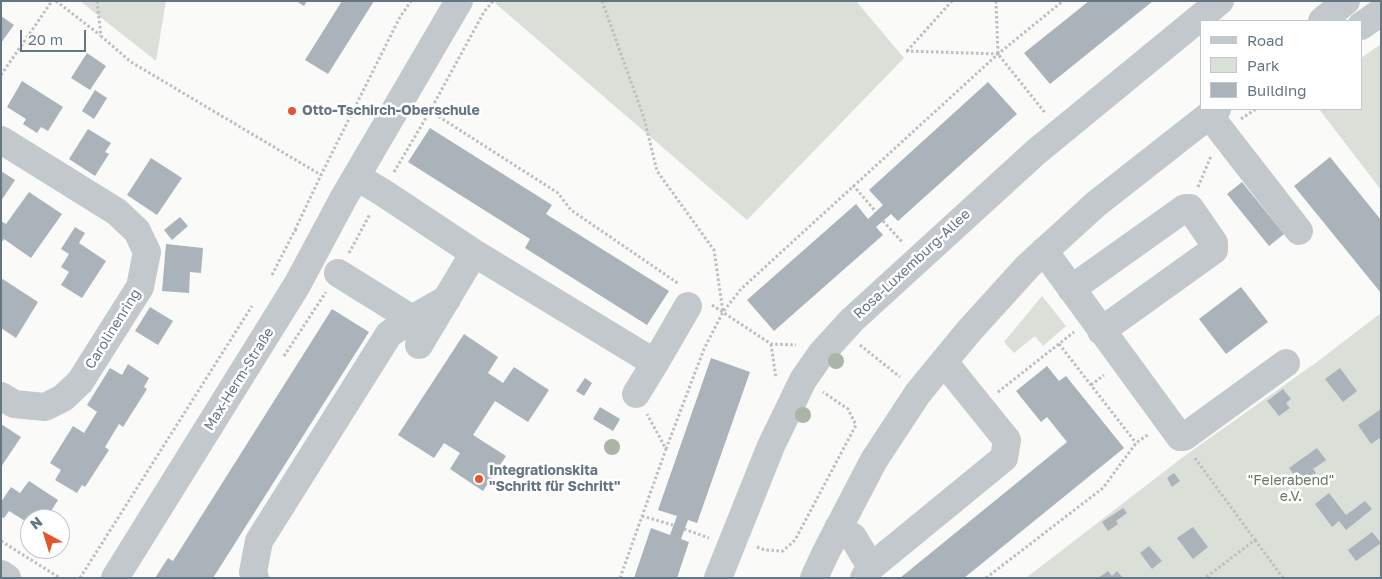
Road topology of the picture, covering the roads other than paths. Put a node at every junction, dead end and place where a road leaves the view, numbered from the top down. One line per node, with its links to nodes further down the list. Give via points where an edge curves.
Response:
1 (459, 1): 11 (street, Max-Herm-Straße)
2 (1220, 1): 5 (street, Rosa-Luxemburg-Allee)
3 (1346, 1): 6 (street)
4 (1381, 12): 8 (street)
5 (1202, 20)
6 (1323, 20)
7 (1199, 23): 33 (street, Rosa-Luxemburg-Allee, via 1036,152 868,304 821,354 770,446)
8 (1362, 25)
9 (1216, 118): 12 (street); 13 (street, via 1096,204)
10 (1, 140): 26 (street, Carolinenring, via 117,212 137,230 147,252 140,287 80,382 63,398 45,407 14,404)
11 (357, 177): 14 (street); 31 (street, Max-Herm-Straße, via 297,285)
12 (1300, 231)
13 (1044, 251): 16 (street); 22 (street)
14 (474, 253): 17 (street); 23 (street)
15 (338, 273): 19 (street)
16 (1071, 289): 20 (street); 20 (street, via 1185,208 1190,208 1214,243 1214,250)
17 (447, 299): 19 (street); 21 (street)
18 (691, 300): 23 (street)
19 (412, 318): 32 (street, via 389,334 259,542 253,572)
20 (1097, 325): 24 (street, via 1184,437)
21 (419, 345)
22 (944, 362): 27 (street, via 918,393 874,460); 28 (street, via 1007,440 1004,458)
23 (654, 363): 25 (street)
24 (1286, 363)
25 (636, 394)
26 (1, 396)
27 (838, 528): 28 (street, via 853,537); 34 (street)
28 (868, 572)
29 (1, 574): 30 (street)
30 (7, 578)
31 (115, 578)
32 (255, 578)
33 (718, 578)
34 (814, 578)

